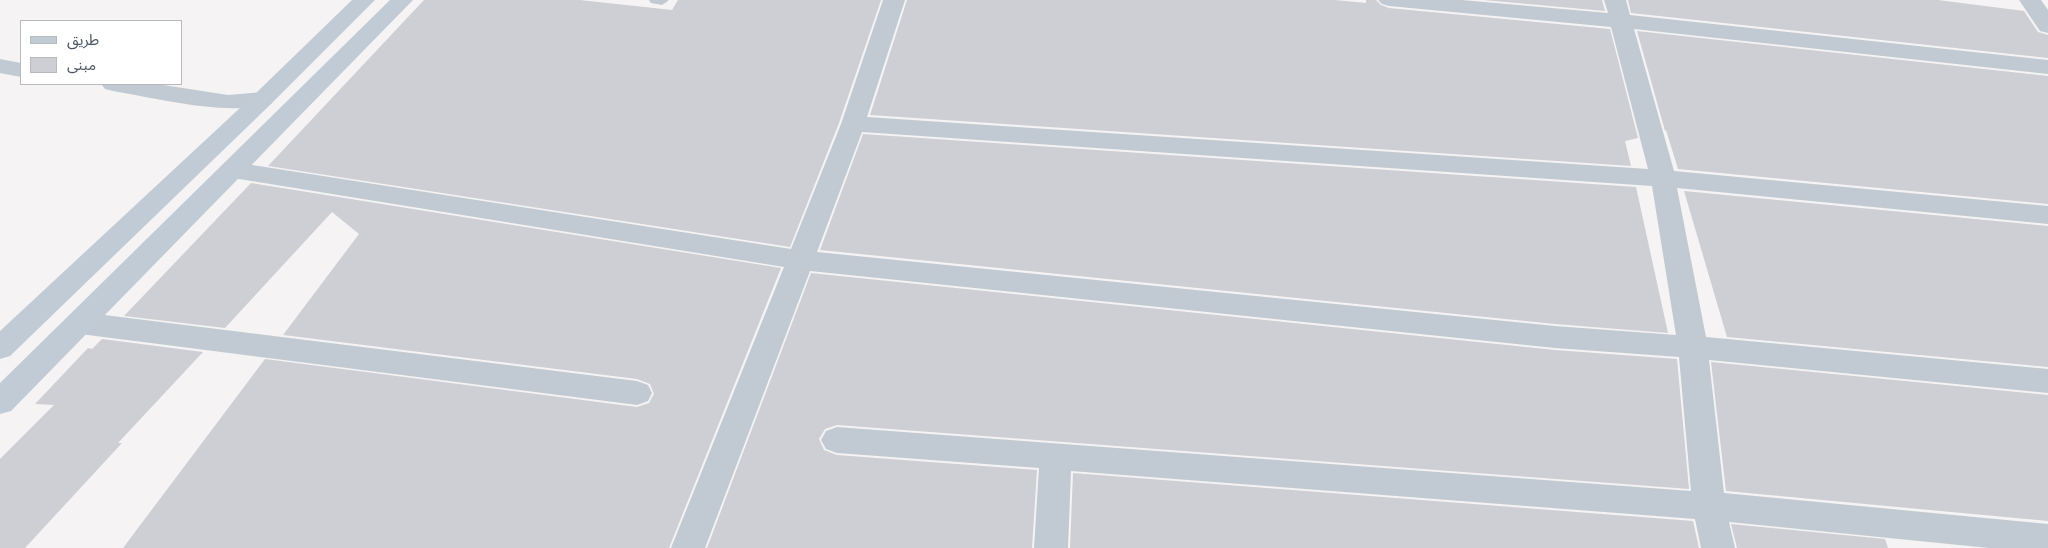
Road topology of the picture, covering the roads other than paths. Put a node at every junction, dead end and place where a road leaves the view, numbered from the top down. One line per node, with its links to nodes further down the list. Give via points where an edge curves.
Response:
1 (364, 0): 12 (main road)
2 (402, 0): 14 (main road)
3 (894, 0): 13 (street)
4 (1388, 0): 6 (street)
5 (2030, 0): 7 (street)
6 (1618, 10): 9 (street); 15 (street)
7 (2048, 26)
8 (0, 66): 10 (street)
9 (2048, 67)
10 (20, 70)
11 (119, 85): 12 (street, via 228,102)
12 (262, 99): 20 (main road)
13 (853, 124): 15 (street); 17 (street)
14 (233, 170): 17 (street); 18 (main road)
15 (1663, 178): 16 (street); 19 (street)
16 (2048, 215)
17 (801, 260): 19 (street, via 1555,337); 28 (street)
18 (80, 323): 22 (street); 23 (main road)
19 (1693, 347): 21 (street); 26 (street)
20 (0, 348)
21 (2048, 381)
22 (637, 392)
23 (0, 402)
24 (836, 440): 25 (street)
25 (1056, 457): 26 (street); 29 (street)
26 (1709, 506): 27 (street); 30 (street)
27 (2048, 538)
28 (688, 548)
29 (1051, 548)
30 (1718, 548)

